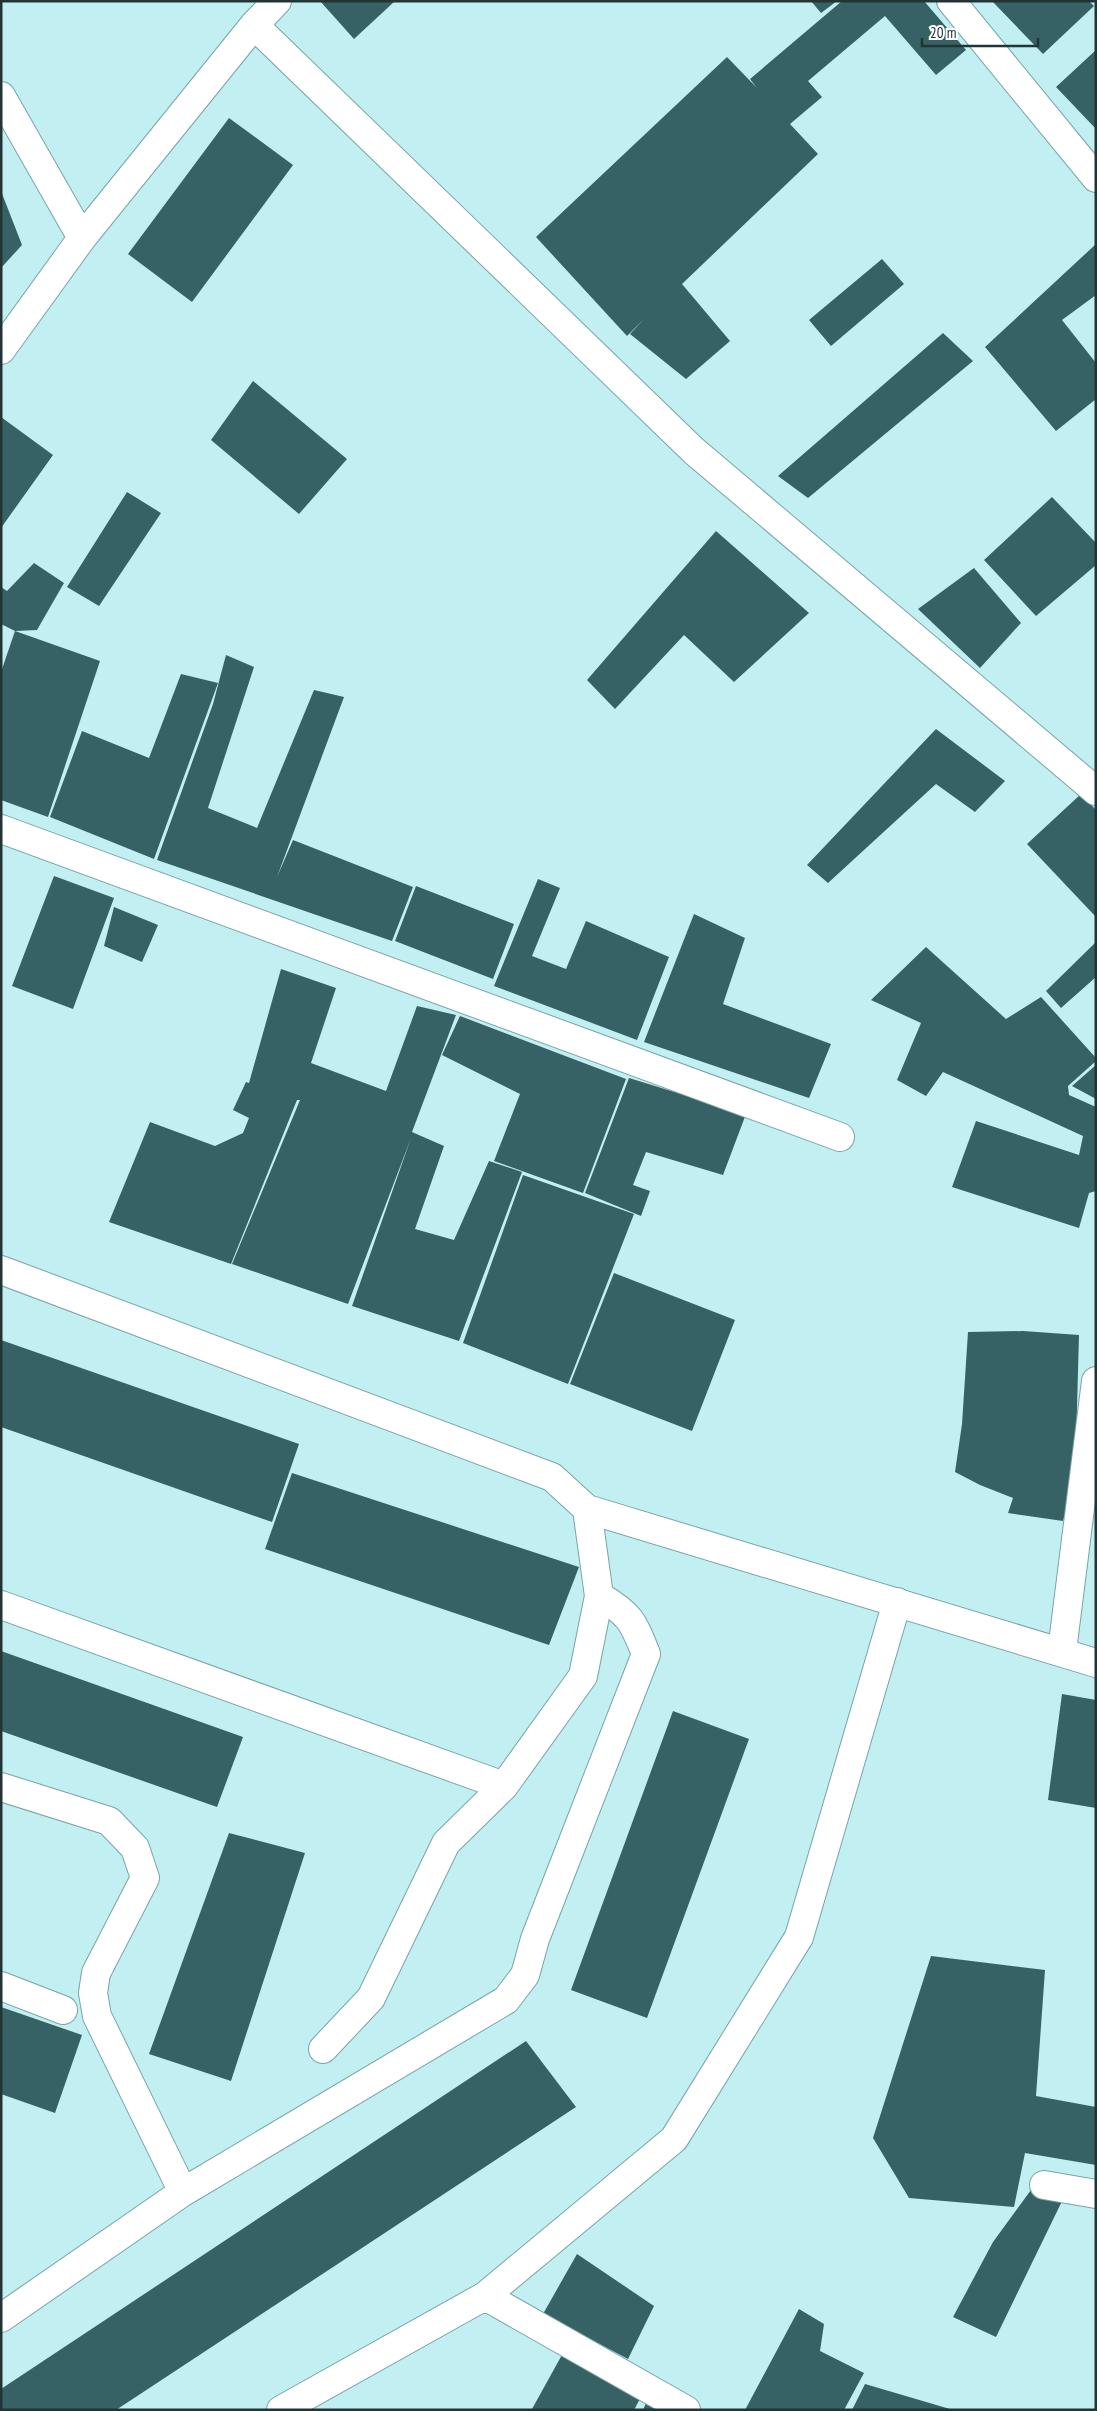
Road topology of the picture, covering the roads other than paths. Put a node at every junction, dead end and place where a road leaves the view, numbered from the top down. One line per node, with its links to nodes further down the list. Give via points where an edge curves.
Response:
1 (277, 1): 3 (street)
2 (951, 1): 5 (street)
3 (254, 25): 6 (street); 8 (street, via 694,451)
4 (1, 96): 6 (street)
5 (1096, 178)
6 (82, 238): 7 (street)
7 (1, 350)
8 (1096, 791)
9 (1, 829): 10 (street)
10 (840, 1137)
11 (1, 1270): 13 (street, via 552,1477)
12 (1096, 1380): 17 (street)
13 (587, 1509): 14 (street); 15 (street)
14 (599, 1596): 19 (street, via 583,1676); 25 (street, via 622,1610 635,1627 646,1654 535,1939 526,1975 506,2000)
15 (897, 1602): 17 (street); 27 (street, via 799,1937 674,2139)
16 (1, 1605): 19 (street)
17 (1062, 1651): 18 (street)
18 (1096, 1663)
19 (504, 1786): 23 (street, via 446,1843 371,1998)
20 (1, 1787): 25 (street, via 109,1821 135,1848 145,1878 96,1973 93,1993 97,2016)
21 (1, 1986): 22 (street)
22 (63, 2010)
23 (322, 2049)
24 (1044, 2185): 26 (street)
25 (184, 2192): 28 (street)
26 (1096, 2194)
27 (485, 2296): 29 (street); 30 (street)
28 (1, 2318)
29 (282, 2410)
30 (686, 2410)

